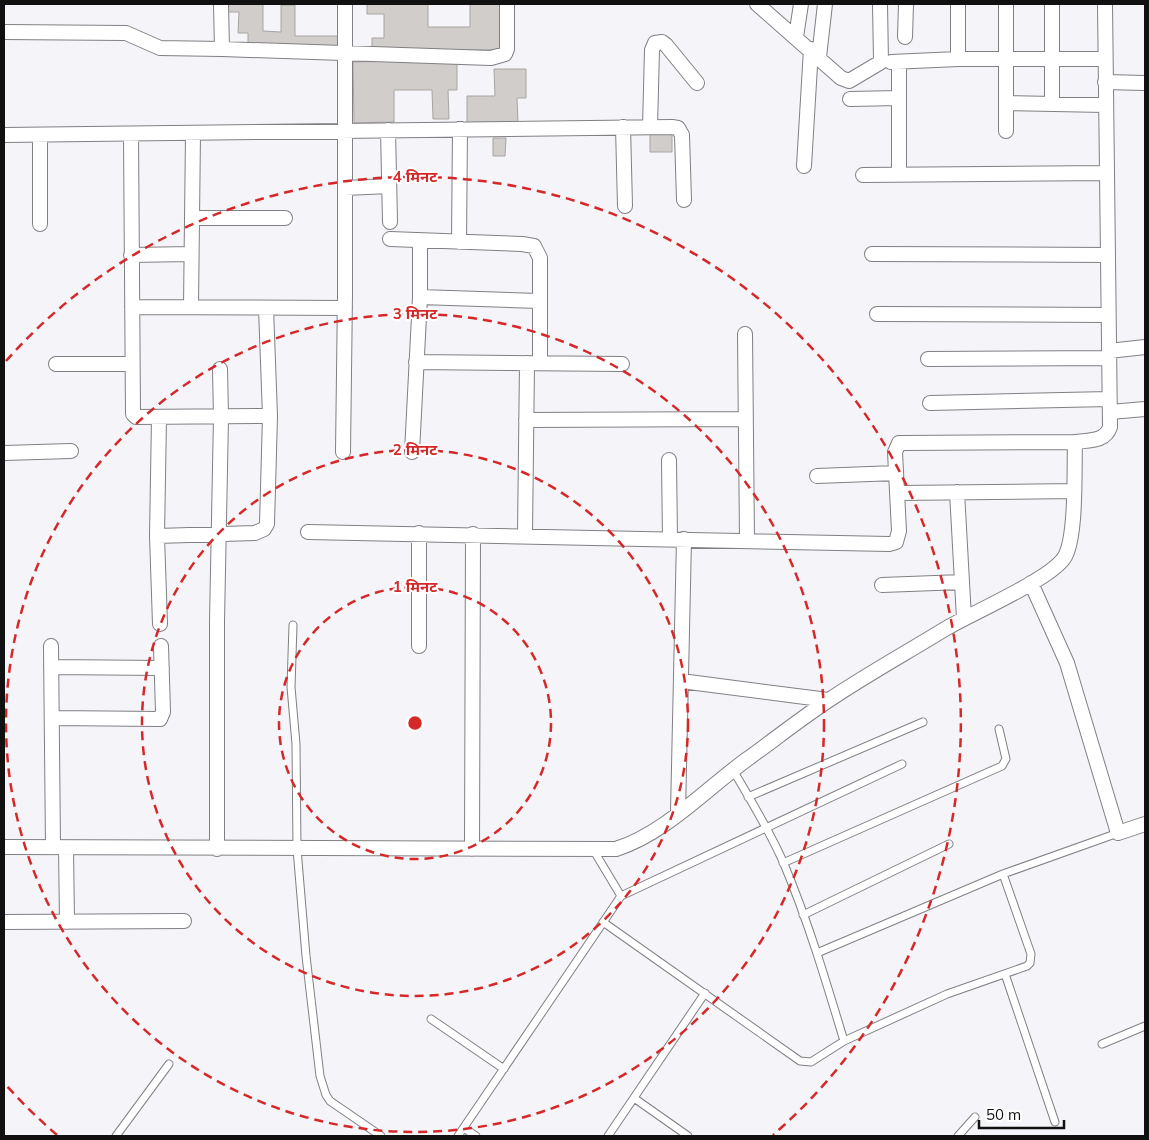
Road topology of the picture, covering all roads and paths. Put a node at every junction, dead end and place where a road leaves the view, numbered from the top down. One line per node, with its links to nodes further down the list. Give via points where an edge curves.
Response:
1 (221, 4): 16 (street)
2 (345, 4): 18 (street)
3 (507, 4): 18 (street, via 507,49 500,56)
4 (757, 4): 14 (street)
5 (801, 4): 14 (street)
6 (826, 4): 17 (street)
7 (880, 4): 23 (street)
8 (906, 4): 15 (street)
9 (958, 4): 21 (street)
10 (1006, 4): 19 (street)
11 (1052, 4): 20 (street)
12 (1105, 4): 22 (street)
13 (4, 32): 16 (street, via 126,34 160,48)
14 (796, 37): 17 (street)
15 (905, 37)
16 (222, 49): 18 (street)
17 (815, 53): 23 (street, via 841,78 849,81); 43 (street)
18 (345, 54): 37 (street)
19 (1007, 58): 20 (street); 21 (street); 30 (street)
20 (1052, 58): 22 (street); 31 (street)
21 (958, 59): 24 (street)
22 (1105, 59): 25 (street)
23 (881, 62): 24 (street)
24 (899, 62): 28 (street)
25 (1105, 82): 27 (street); 32 (street)
26 (697, 83): 34 (street, via 666,45 655,43 652,50)
27 (1145, 83)
28 (899, 98): 29 (street); 45 (street)
29 (850, 99)
30 (1006, 103): 31 (street); 38 (street)
31 (1052, 103): 32 (street)
32 (1105, 106): 44 (street)
33 (623, 127): 34 (street); 36 (street); 50 (street)
34 (650, 127): 49 (street, via 680,130)
35 (388, 130): 36 (street); 37 (street); 47 (street)
36 (460, 130): 57 (street)
37 (343, 131): 39 (street); 48 (street)
38 (1006, 131)
39 (193, 133): 40 (street); 51 (street)
40 (131, 134): 42 (street); 60 (street)
41 (4, 135): 42 (street)
42 (40, 135): 54 (street)
43 (804, 166)
44 (1106, 173): 45 (street); 61 (street)
45 (899, 174): 46 (street)
46 (864, 175)
47 (389, 186): 48 (street); 53 (street)
48 (345, 188): 67 (street)
49 (684, 200)
50 (625, 206)
51 (192, 218): 52 (street); 58 (street)
52 (285, 218)
53 (390, 222)
54 (40, 224)
55 (390, 239): 56 (street)
56 (420, 241): 57 (street); 62 (street)
57 (459, 242): 63 (street, via 534,246 540,258)
58 (190, 254): 60 (street); 65 (street)
59 (872, 254): 61 (street)
60 (132, 255): 64 (street)
61 (1107, 255): 69 (street)
62 (420, 297): 63 (street); 74 (street)
63 (539, 301): 77 (street)
64 (132, 307): 65 (street); 76 (street)
65 (191, 307): 66 (street)
66 (266, 308): 67 (street); 83 (street)
67 (345, 308): 90 (street)
68 (877, 314): 69 (street)
69 (1108, 315): 72 (street)
70 (745, 334): 86 (street)
71 (1145, 347): 72 (street)
72 (1109, 354): 73 (street); 81 (street)
73 (928, 359)
74 (416, 362): 77 (street); 91 (street)
75 (56, 364): 76 (street)
76 (132, 364): 85 (street, via 133,414)
77 (534, 364): 78 (street); 87 (street)
78 (622, 364)
79 (220, 369): 84 (street)
80 (930, 403): 81 (street)
81 (1109, 406): 82 (street); 88 (street, via 1107,435)
82 (1145, 409)
83 (270, 416): 84 (street); 101 (street, via 267,524 254,533)
84 (221, 417): 85 (street); 101 (street)
85 (158, 418): 103 (street)
86 (746, 419): 87 (street); 106 (street)
87 (526, 420): 104 (street)
88 (1075, 442): 94 (street, via 899,443 895,452); 96 (street)
89 (71, 451): 92 (street)
90 (343, 452)
91 (412, 452)
92 (4, 453)
93 (669, 460): 105 (street)
94 (896, 473): 95 (street); 97 (street)
95 (817, 476)
96 (1073, 491): 98 (street); 108 (street, via 1068,550 1057,565)
97 (898, 492): 98 (street); 106 (street, via 900,531 896,542 884,545)
98 (957, 492): 107 (street)
99 (308, 532): 100 (street)
100 (419, 533): 102 (street); 115 (street)
101 (218, 534): 103 (street); 133 (street)
102 (473, 534): 104 (street); 135 (street)
103 (157, 536): 111 (street)
104 (525, 536): 105 (street)
105 (677, 539): 106 (street); 118 (street)
106 (747, 540)
107 (962, 582): 109 (street); 110 (street)
108 (1031, 583): 110 (street); 129 (street, via 1067,663)
109 (882, 585)
110 (964, 618): 119 (street)
111 (160, 624)
112 (294, 625): 134 (lane, via 291,687 296,744)
113 (51, 646): 116 (street)
114 (162, 646): 117 (street)
115 (419, 646)
116 (52, 667): 117 (street); 120 (street)
117 (162, 668): 120 (street, via 163,712 160,719)
118 (681, 681): 119 (street); 126 (street)
119 (828, 700): 124 (street)
120 (52, 718): 132 (street)
121 (923, 722): 125 (lane)
122 (999, 729): 137 (lane, via 1006,759 1002,766)
123 (902, 764): 128 (lane)
124 (732, 770): 125 (lane); 126 (street)
125 (748, 797): 128 (lane)
126 (678, 813): 136 (street, via 634,844)
127 (1145, 824): 129 (street)
128 (766, 828): 137 (lane); 139 (lane)
129 (1118, 833): 138 (lane)
130 (949, 844): 140 (lane)
131 (4, 847): 132 (street)
132 (59, 847): 133 (street); 143 (street)
133 (217, 849): 134 (street)
134 (297, 849): 135 (street); 158 (lane, via 322,1086 335,1106)
135 (472, 849): 136 (street)
136 (594, 851): 139 (lane)
137 (783, 863): 140 (lane)
138 (1003, 874): 145 (lane); 146 (lane, via 1032,958 1027,966)
139 (621, 896): 144 (lane)
140 (803, 915): 145 (lane)
141 (184, 921): 143 (street)
142 (4, 922): 143 (street)
143 (67, 922)
144 (603, 922): 147 (lane); 153 (lane)
145 (817, 953): 150 (lane)
146 (1005, 974): 150 (lane, via 947,994); 156 (lane)
147 (705, 993): 150 (lane, via 804,1063 819,1058); 154 (lane)
148 (431, 1019): 153 (lane)
149 (1145, 1026): 151 (lane)
150 (844, 1040)
151 (1102, 1044)
152 (169, 1064): 159 (lane)
153 (504, 1069): 157 (lane)
154 (634, 1098): 163 (lane); 164 (lane)
155 (975, 1117): 165 (lane)
156 (1055, 1122)
157 (464, 1128): 161 (lane); 162 (lane)
158 (370, 1133): 160 (lane)
159 (116, 1136)
160 (381, 1136)
161 (458, 1136)
162 (476, 1136)
163 (608, 1136)
164 (688, 1136)
165 (958, 1136)

